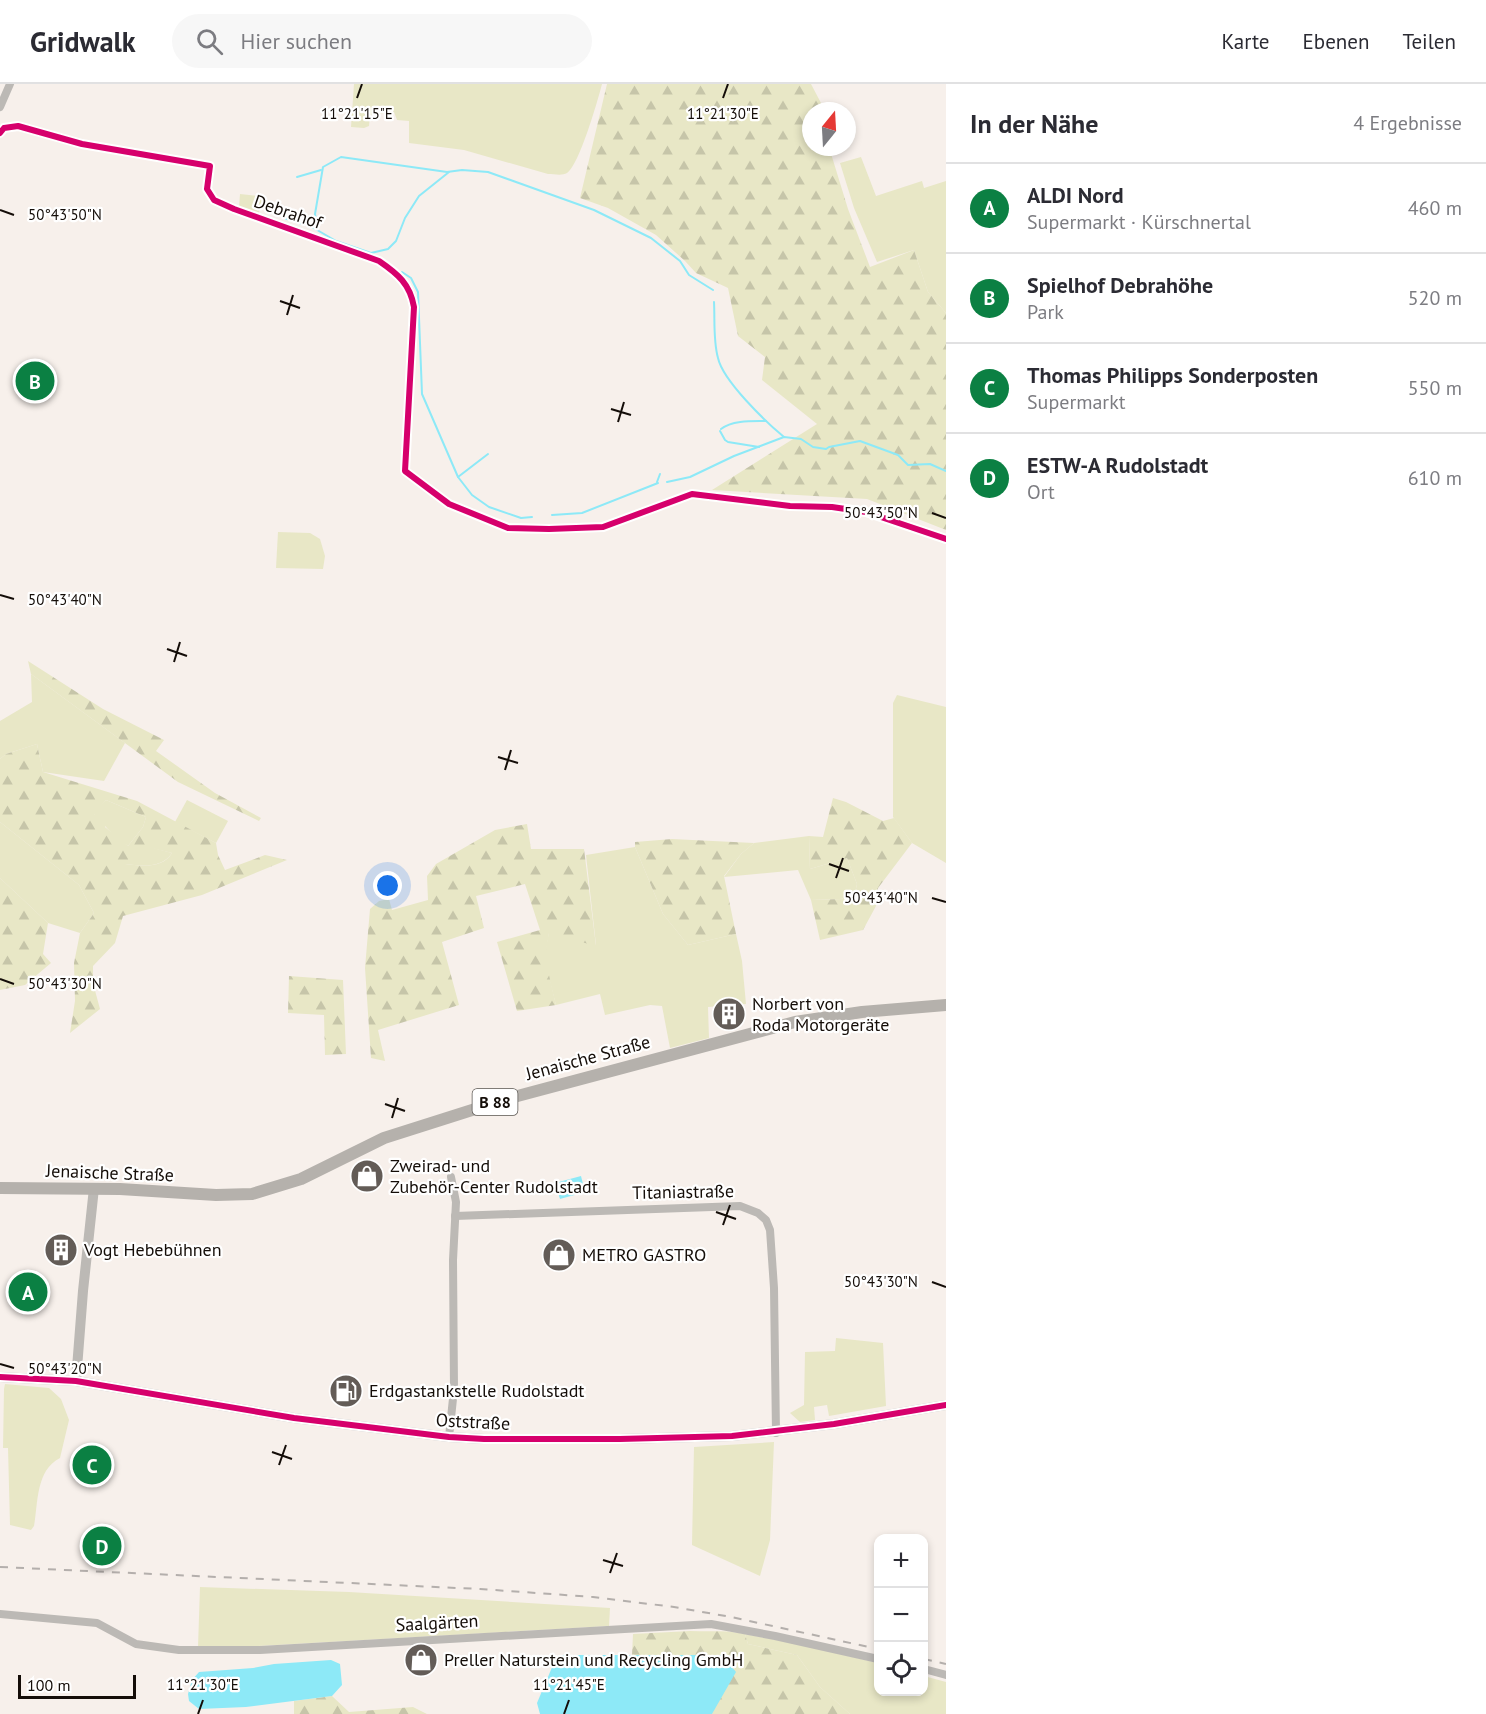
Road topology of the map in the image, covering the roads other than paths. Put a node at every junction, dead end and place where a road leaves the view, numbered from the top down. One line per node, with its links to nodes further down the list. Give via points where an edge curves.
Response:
1 (10, 84): 2 (street)
2 (0, 107)
3 (0, 133): 4 (street, Debrahof, via 4,128 18,126 82,144 210,166 207,189 214,200 379,261 397,273 406,284 414,308 405,471 449,504 508,528 603,527 692,494 866,512)
4 (946, 539)
5 (946, 1005): 8 (main road, Jenaische Straße / B 88, via 817,1017 510,1098 384,1138 291,1183 252,1194)
6 (451, 1177): 9 (street)
7 (0, 1188): 8 (main road, Jenaische Straße / B 88)
8 (94, 1188): 11 (street)
9 (455, 1216): 13 (street, Titaniastraße, via 740,1206 758,1213 770,1230); 14 (street, via 454,1389)
10 (0, 1377): 11 (street, Oststraße)
11 (76, 1381): 14 (street, Oststraße, via 294,1419)
12 (946, 1405): 13 (street, Oststraße)
13 (776, 1432): 14 (street, Oststraße, via 620,1439)
14 (449, 1437)
15 (0, 1614): 16 (street, Saalgärten, via 96,1623 136,1644 179,1650 260,1650 711,1624)
16 (874, 1658)
17 (928, 1671): 18 (street)
18 (946, 1675)

